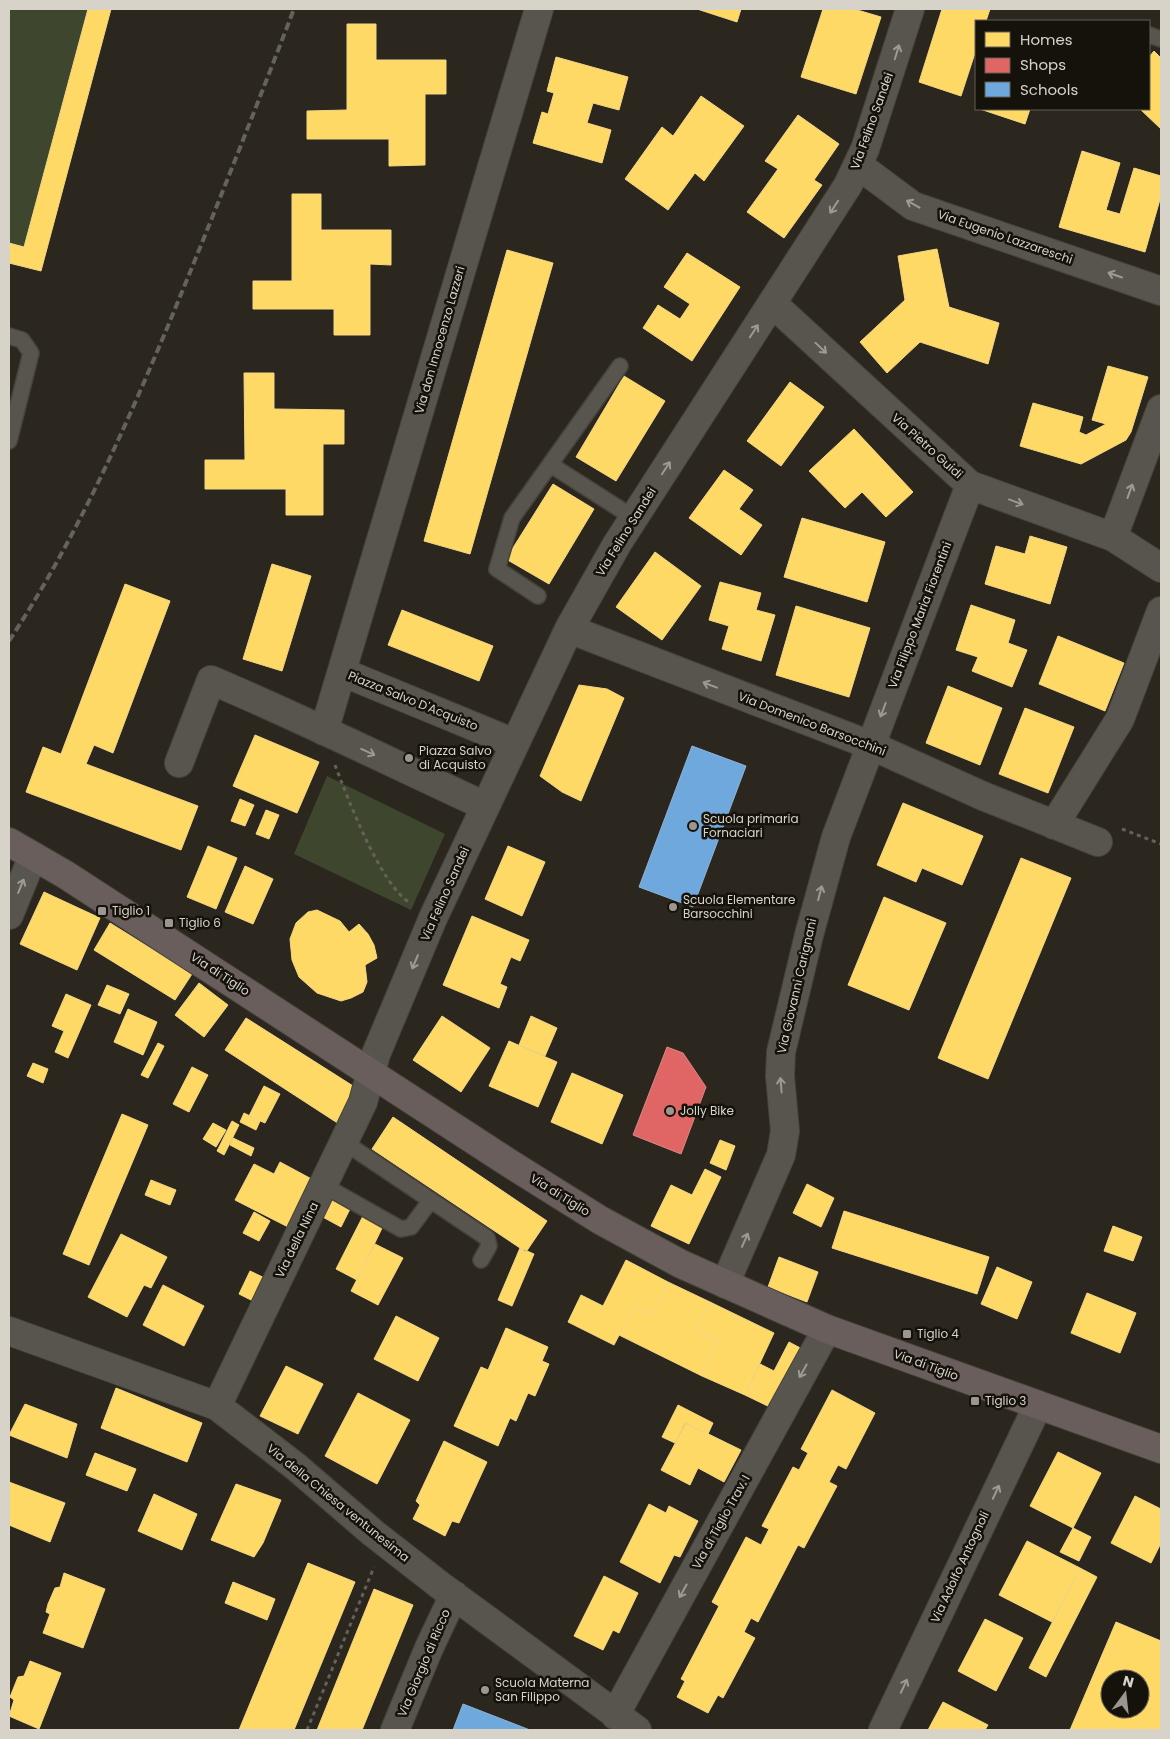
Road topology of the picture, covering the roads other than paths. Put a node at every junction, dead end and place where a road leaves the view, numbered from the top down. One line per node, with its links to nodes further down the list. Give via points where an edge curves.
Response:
1 (539, 9): 18 (street, Via don Innocenzo Lazzeri)
2 (910, 9): 3 (street, Via Felino Sandei, one-way to 2)
3 (858, 165): 4 (street, Via Eugenio Lazzareschi, one-way to 3, via 913,206); 5 (street, Via Felino Sandei, one-way to 5)
4 (1161, 291)
5 (772, 303): 11 (street, Via Pietro Guidi, one-way to 11); 12 (street, Via Felino Sandei, one-way to 5)
6 (9, 336): 9 (lane, via 22,340 31,353)
7 (620, 366): 10 (lane)
8 (1161, 409): 13 (street, one-way to 8)
9 (9, 441)
10 (551, 465): 12 (lane); 15 (lane, via 512,518 497,569)
11 (970, 485): 13 (street, Via Pietro Guidi, one-way to 13); 21 (street, Via Filippo Maria Fiorentini, one-way to 21)
12 (634, 518): 17 (street, Via Felino Sandei)
13 (1113, 537): 14 (street)
14 (1161, 568)
15 (538, 596)
16 (1161, 612): 24 (street, via 1120,719)
17 (568, 629): 20 (street, Via Felino Sandei); 21 (street, Via Domenico Barsocchini, one-way to 17)
18 (342, 672): 19 (street, Piazza Salvo D'Acquisto); 20 (street, Piazza Salvo D'Acquisto)
19 (324, 732): 22 (street, via 287,712 211,680); 23 (street, one-way to 23)
20 (514, 742): 23 (street, Via Felino Sandei)
21 (870, 745): 24 (street, Via Domenico Barsocchini); 34 (street, Via Giovanni Carignani, one-way to 21, via 782,1155 785,1131 781,1052 808,936 836,837)
22 (179, 764)
23 (485, 806): 29 (street, Via Felino Sandei, one-way to 29, via 433,918)
24 (1054, 825): 26 (street, Via Domenico Barsocchini)
25 (9, 842): 27 (main road, Via di Tiglio)
26 (1098, 842)
27 (33, 856): 28 (street, one-way to 27); 29 (main road, Via di Tiglio)
28 (9, 915)
29 (370, 1072): 30 (street, Via della Nina, via 363,1102); 34 (main road, Via di Tiglio, via 600,1220)
30 (344, 1142): 31 (street, Via della Nina); 32 (lane)
31 (323, 1185): 32 (lane, via 401,1229 411,1227); 38 (street, Via della Nina)
32 (431, 1200): 33 (lane, via 487,1238 489,1246)
33 (481, 1260)
34 (725, 1284): 35 (main road, Via di Tiglio)
35 (827, 1328): 37 (main road, Via di Tiglio); 41 (street, Via di Tiglio Trav. I, one-way to 41)
36 (9, 1331): 38 (street, Via della Chiesa ventunesima)
37 (1038, 1405): 39 (main road, Via di Tiglio); 44 (street, Via Adolfo Antognoli, one-way to 37)
38 (217, 1406): 40 (street, Via della Chiesa ventunesima)
39 (1161, 1448)
40 (454, 1595): 41 (street, Via della Chiesa ventunesima); 42 (street, Via Giorgio di Ricco, via 428,1648)
41 (615, 1715): 43 (street, Via della Chiesa ventunesima)
42 (395, 1730)
43 (637, 1730)
44 (883, 1730)

